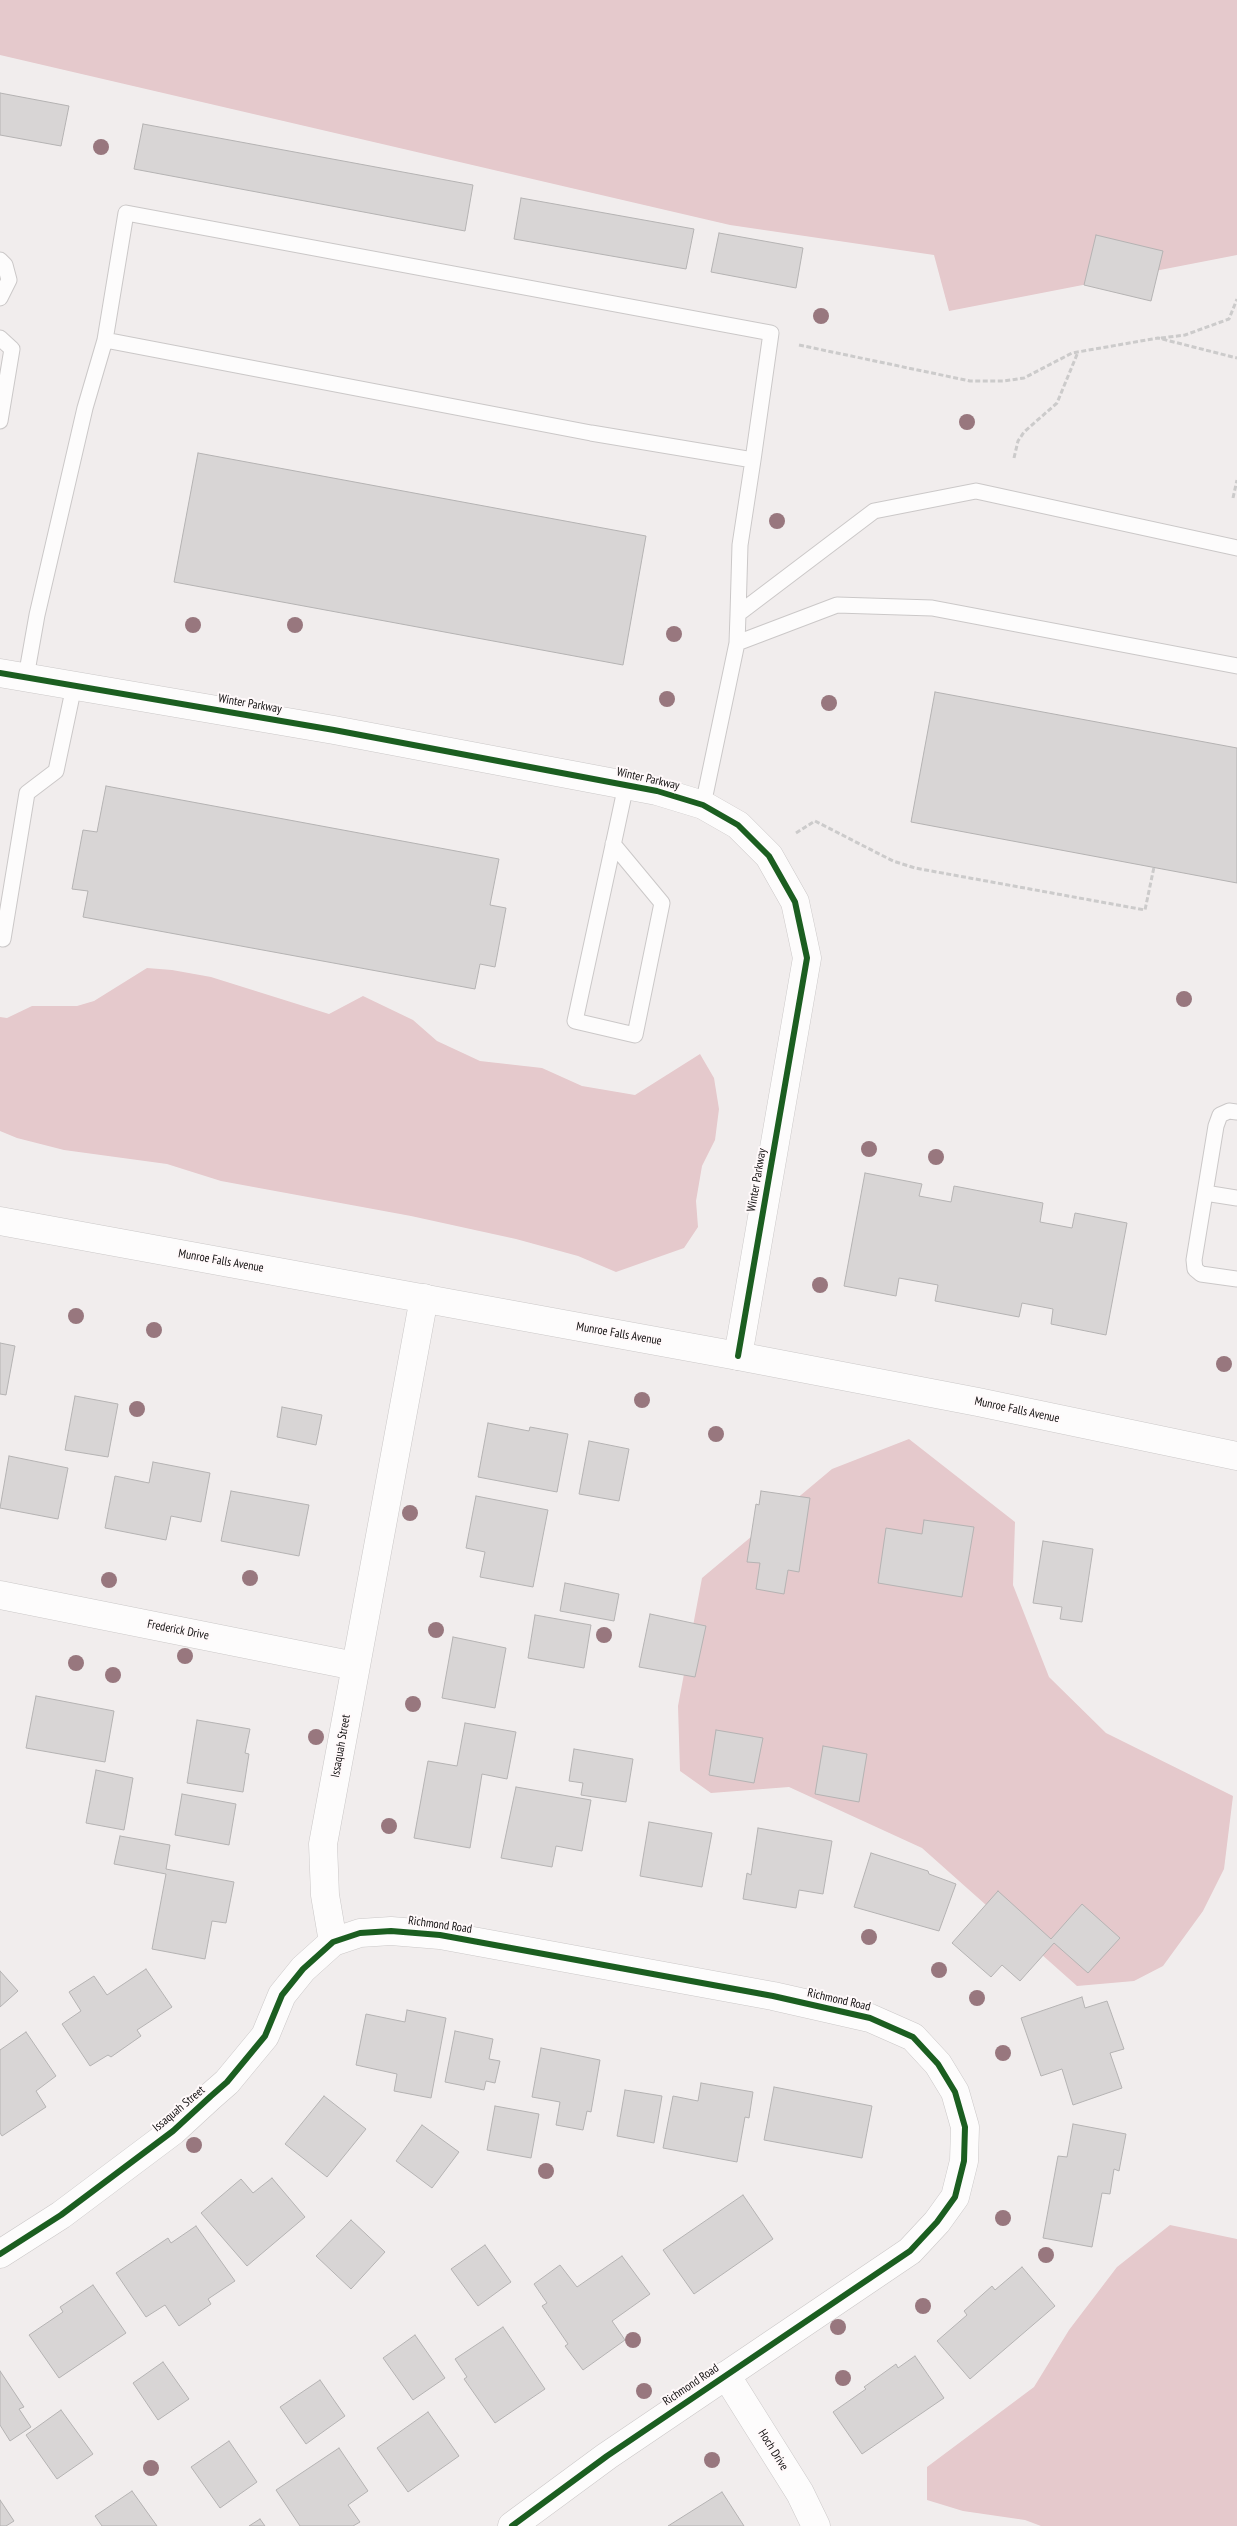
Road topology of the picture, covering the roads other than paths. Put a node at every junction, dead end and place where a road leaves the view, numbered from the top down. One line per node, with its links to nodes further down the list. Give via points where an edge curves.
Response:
1 (0, 260): 2 (lane, via 5,265 8,280)
2 (0, 298)
3 (0, 338): 5 (lane, via 12,348)
4 (105, 340): 6 (lane, via 591,433); 6 (lane, via 126,214 336,252 771,333); 11 (lane, via 37,616)
5 (0, 421)
6 (752, 460): 8 (lane, via 740,545)
7 (1237, 548): 8 (lane, via 976,491 874,510)
8 (738, 614): 9 (lane)
9 (737, 643): 10 (lane, via 837,605 932,608); 14 (lane)
10 (1237, 666)
11 (13, 675): 12 (street, Winter Parkway)
12 (74, 686): 13 (street, Winter Parkway); 16 (lane, via 56,771 27,793)
13 (626, 785): 14 (street, Winter Parkway); 15 (lane)
14 (703, 805): 23 (street, Winter Parkway, via 738,825 769,856 795,902 807,958)
15 (613, 844): 15 (lane, via 575,1021 635,1035 662,903)
16 (3, 939)
17 (1237, 1112): 18 (lane, via 1220,1115)
18 (1206, 1193): 19 (lane); 21 (lane, via 1195,1269 1201,1274)
19 (1237, 1198)
20 (0, 1221): 22 (street, Munroe Falls Avenue)
21 (1237, 1279)
22 (424, 1298): 23 (street, Munroe Falls Avenue); 26 (street, Issaquah Street)
23 (738, 1356): 24 (street, Munroe Falls Avenue)
24 (1237, 1456)
25 (0, 1595): 26 (street, Frederick Drive)
26 (355, 1666): 27 (street, Issaquah Street, via 323,1844 325,1895)
27 (333, 1942): 28 (street, Issaquah Street, via 303,1969 282,1995 265,2036 228,2082 173,2131 61,2215); 29 (street, Richmond Road, via 360,1933 391,1930 440,1935 773,1996 870,2018 913,2037 938,2064 955,2092 965,2127 964,2162 955,2197 910,2251)
28 (0, 2254)
29 (726, 2375): 30 (street, Richmond Road, via 606,2456); 31 (street, Hoch Drive, via 800,2492)
30 (512, 2526)
31 (816, 2526)

